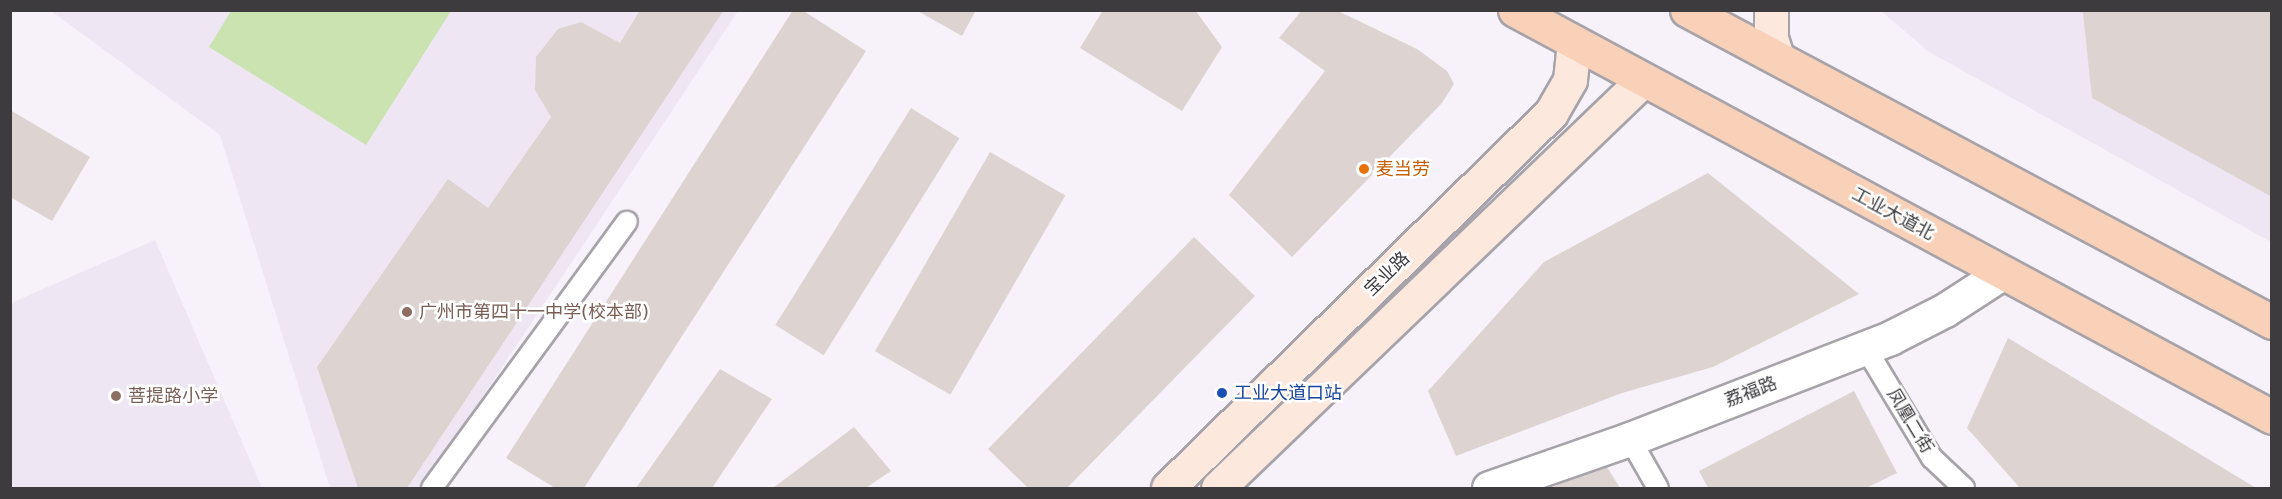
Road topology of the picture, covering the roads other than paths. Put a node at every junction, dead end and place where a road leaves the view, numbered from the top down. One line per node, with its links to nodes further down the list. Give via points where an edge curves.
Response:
1 (1515, 10): 4 (main road, 工业大道北)
2 (1687, 10): 5 (main road)
3 (1771, 10): 5 (main road)
4 (1574, 42): 6 (main road, 工业大道北); 14 (main road, 宝业路, via 1570,80 1551,113)
5 (1777, 57): 9 (main road)
6 (1642, 80): 8 (main road, 工业大道北); 15 (main road, 宝业路)
7 (627, 222): 13 (lane)
8 (2002, 273): 10 (street, 荔福路, via 1945,310); 11 (main road, 工业大道北)
9 (2271, 322)
10 (1865, 347): 12 (street, 荔福路); 18 (lane, 凤凰二街, via 1932,458)
11 (2271, 417)
12 (1630, 439): 16 (street, 荔福路); 17 (lane)
13 (432, 489)
14 (1168, 489)
15 (1218, 489)
16 (1489, 489)
17 (1658, 489)
18 (1964, 489)

